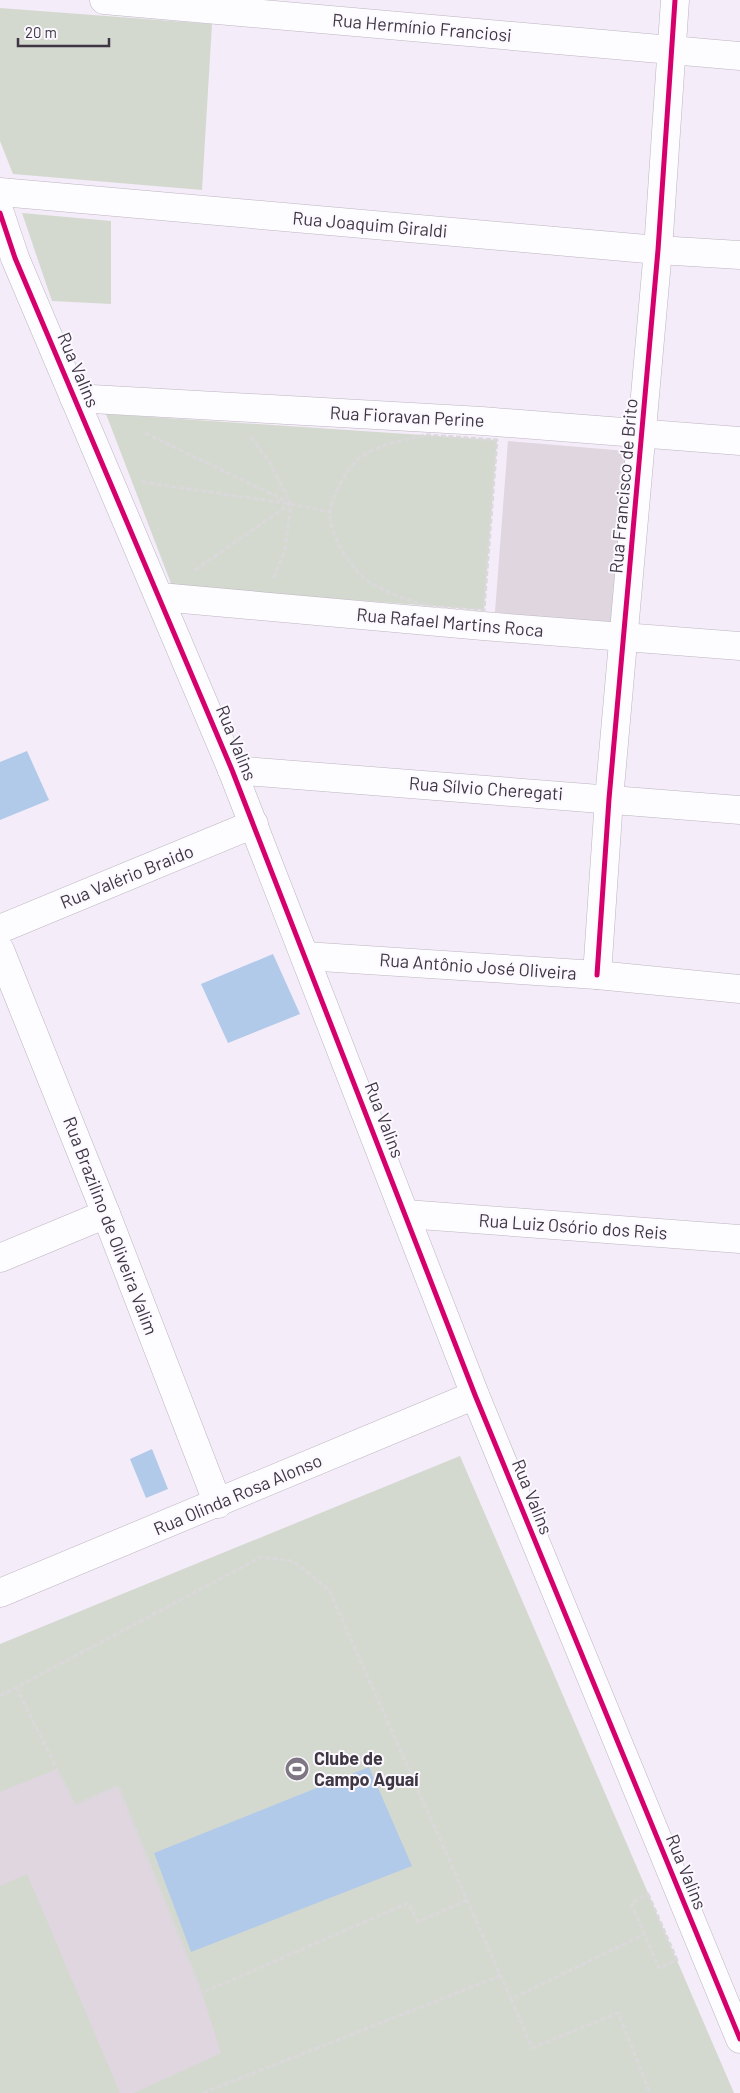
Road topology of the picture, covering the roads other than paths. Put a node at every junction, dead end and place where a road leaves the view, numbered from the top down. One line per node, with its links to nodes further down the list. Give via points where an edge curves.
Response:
1 (104, 0): 3 (street, Rua Hermínio Franciosi)
2 (675, 0): 3 (street, Rua Francisco de Brito)
3 (671, 51): 4 (street, Rua Hermínio Franciosi); 7 (street, Rua Francisco de Brito)
4 (740, 56)
5 (0, 192): 7 (street, Rua Joaquim Giraldi)
6 (0, 213): 9 (street, Rua Valins)
7 (658, 250): 8 (street, Rua Joaquim Giraldi); 11 (street, Rua Francisco de Brito)
8 (740, 255)
9 (8, 261): 10 (street, Rua Valins)
10 (74, 398): 11 (street, Rua Fioravan Perine); 13 (street, Rua Valins)
11 (642, 434): 12 (street, Rua Fioravan Perine); 14 (street, Rua Francisco de Brito)
12 (740, 441)
13 (160, 597): 14 (street, Rua Rafael Martins Roca); 16 (street, Rua Valins)
14 (624, 638): 15 (street, Rua Rafael Martins Roca); 17 (street, Rua Francisco de Brito)
15 (740, 646)
16 (232, 770): 17 (street, Rua Sílvio Cheregati); 19 (street, Rua Valins)
17 (608, 799): 18 (street, Rua Sílvio Cheregati); 23 (street, Rua Francisco de Brito)
18 (740, 810)
19 (254, 824): 20 (street, Rua Valério Braido); 22 (street, Rua Valins)
20 (0, 929)
21 (0, 950): 25 (street, Rua Brazilino de Oliveira Valim)
22 (305, 956): 23 (street, Rua Antônio José Oliveira); 26 (street, Rua Valins)
23 (597, 975): 24 (street, Rua Antônio José Oliveira)
24 (740, 988)
25 (106, 1214): 28 (street); 30 (street, Rua Brazilino de Oliveira Valim)
26 (406, 1214): 27 (street, Rua Luiz Osório dos Reis); 29 (street, Rua Valins)
27 (740, 1239)
28 (0, 1258)
29 (475, 1395): 30 (street, Rua Olinda Rosa Alonso); 32 (street, Rua Valins)
30 (218, 1504): 31 (street, Rua Olinda Rosa Alonso)
31 (0, 1593)
32 (740, 2039)

